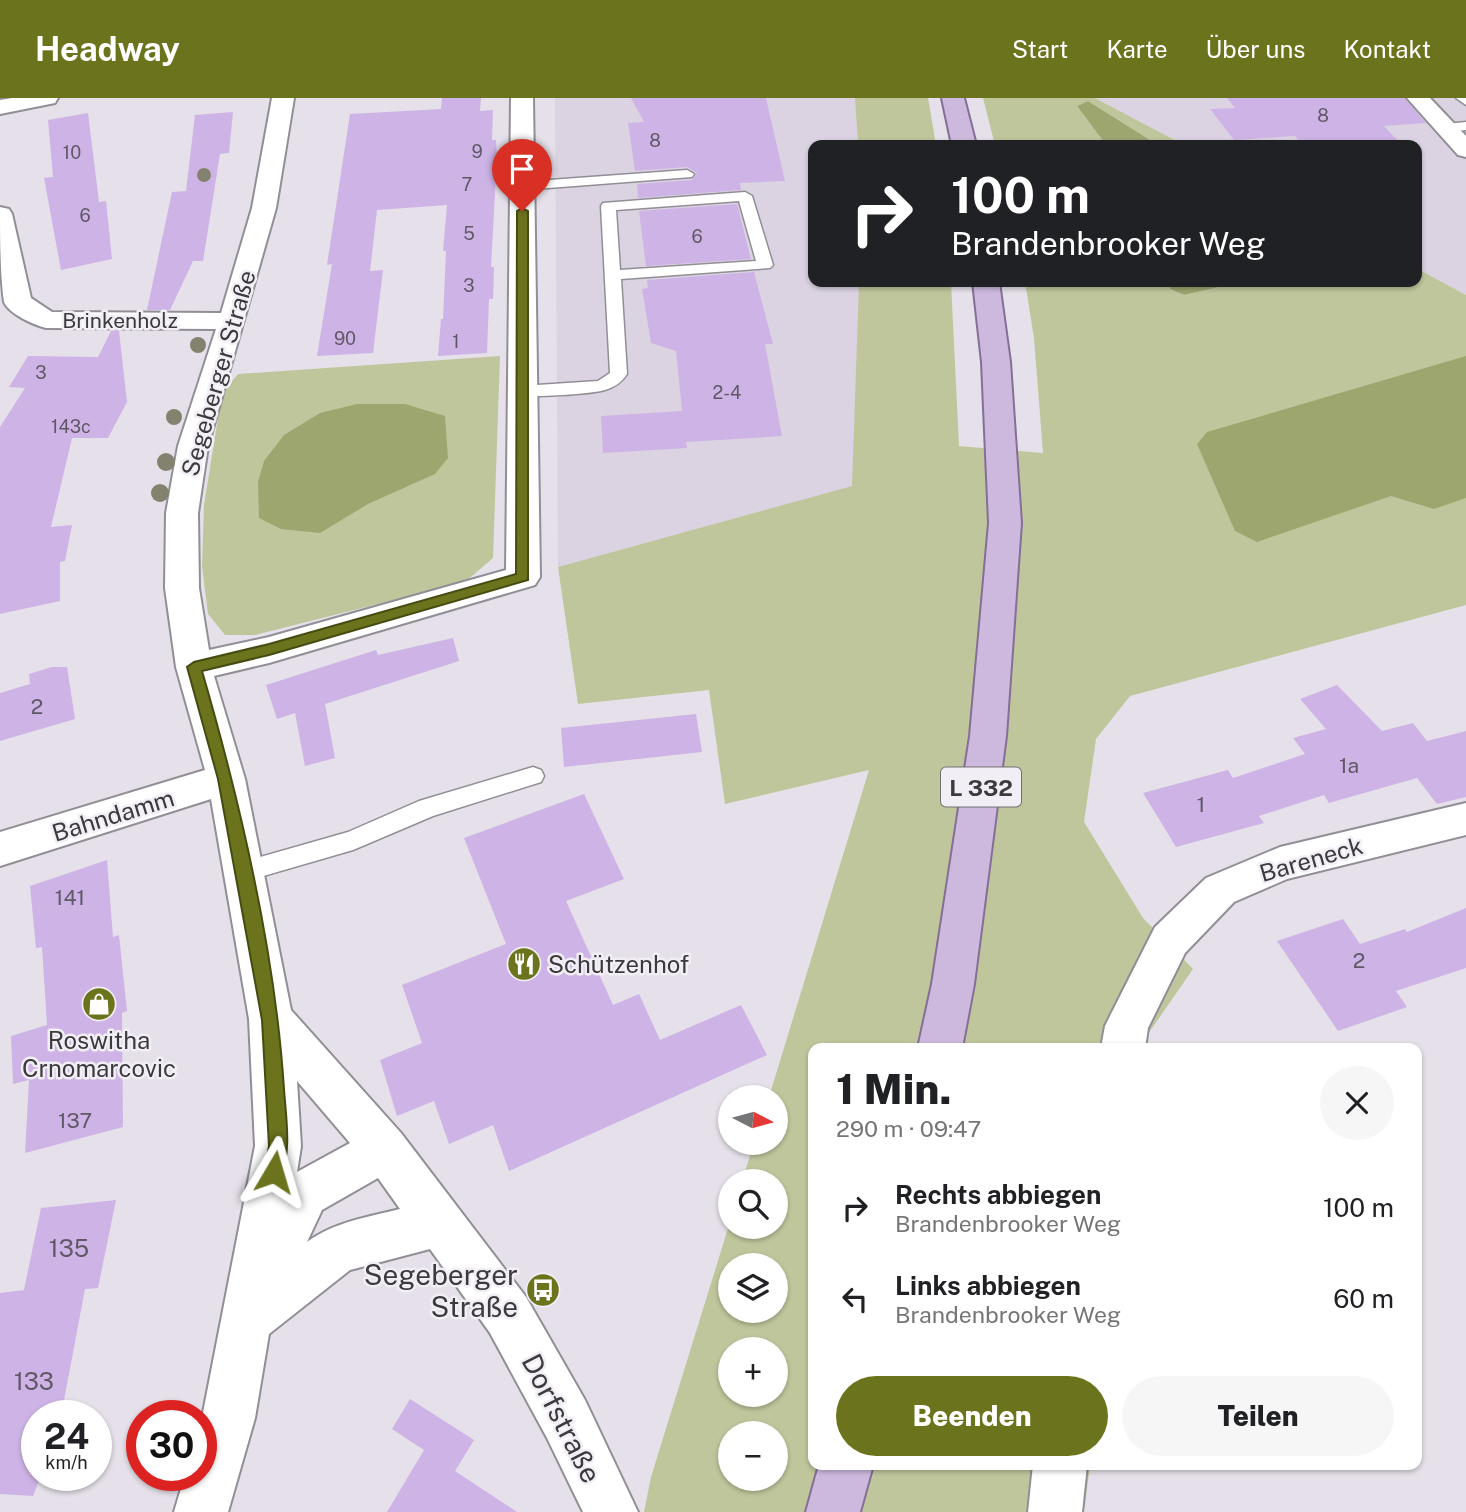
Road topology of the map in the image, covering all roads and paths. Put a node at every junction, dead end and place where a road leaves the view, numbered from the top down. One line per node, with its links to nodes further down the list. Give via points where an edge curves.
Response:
1 (47, 98): 6 (street)
2 (283, 98): 15 (street, Segeberger Straße, via 264,208)
3 (522, 98): 11 (street)
4 (953, 98): 8 (main road)
5 (1418, 98): 7 (street)
6 (0, 107)
7 (1456, 127): 9 (street)
8 (963, 140)
9 (1466, 150)
10 (687, 174): 11 (lane)
11 (522, 186): 16 (street)
12 (0, 214): 15 (street, Brinkenholz, via 18,302 46,320)
13 (613, 275): 13 (lane, via 608,206 746,196 765,265); 16 (lane, via 619,374 601,386)
14 (987, 287): 24 (main road, L 332, via 996,362 1005,523 988,736 954,984)
15 (232, 321): 17 (street, Segeberger Straße, via 193,446 182,513 182,588)
16 (522, 391): 17 (street, via 523,577)
17 (194, 667): 19 (street, Segeberger Straße)
18 (533, 776): 22 (lane, via 427,808 354,840)
19 (226, 779): 21 (street, Bahndamm); 22 (street, Segeberger Straße)
20 (1466, 819): 25 (street, Bareneck, via 1280,863 1220,890 1170,940 1127,1026)
21 (0, 849)
22 (243, 872): 23 (street, Segeberger Straße)
23 (271, 1020): 26 (street); 28 (street, Segeberger Straße, via 278,1146)
24 (941, 1043)
25 (1125, 1043)
26 (385, 1149): 27 (street); 28 (street, Segeberger Straße, via 305,1193)
27 (438, 1223): 28 (street, via 338,1250); 32 (street, Dorfstraße, via 508,1315)
28 (247, 1320): 31 (street, Segeberger Straße, via 229,1418)
29 (845, 1470): 33 (main road)
30 (1059, 1470): 34 (street)
31 (201, 1512)
32 (611, 1512)
33 (833, 1512)
34 (1055, 1512)

